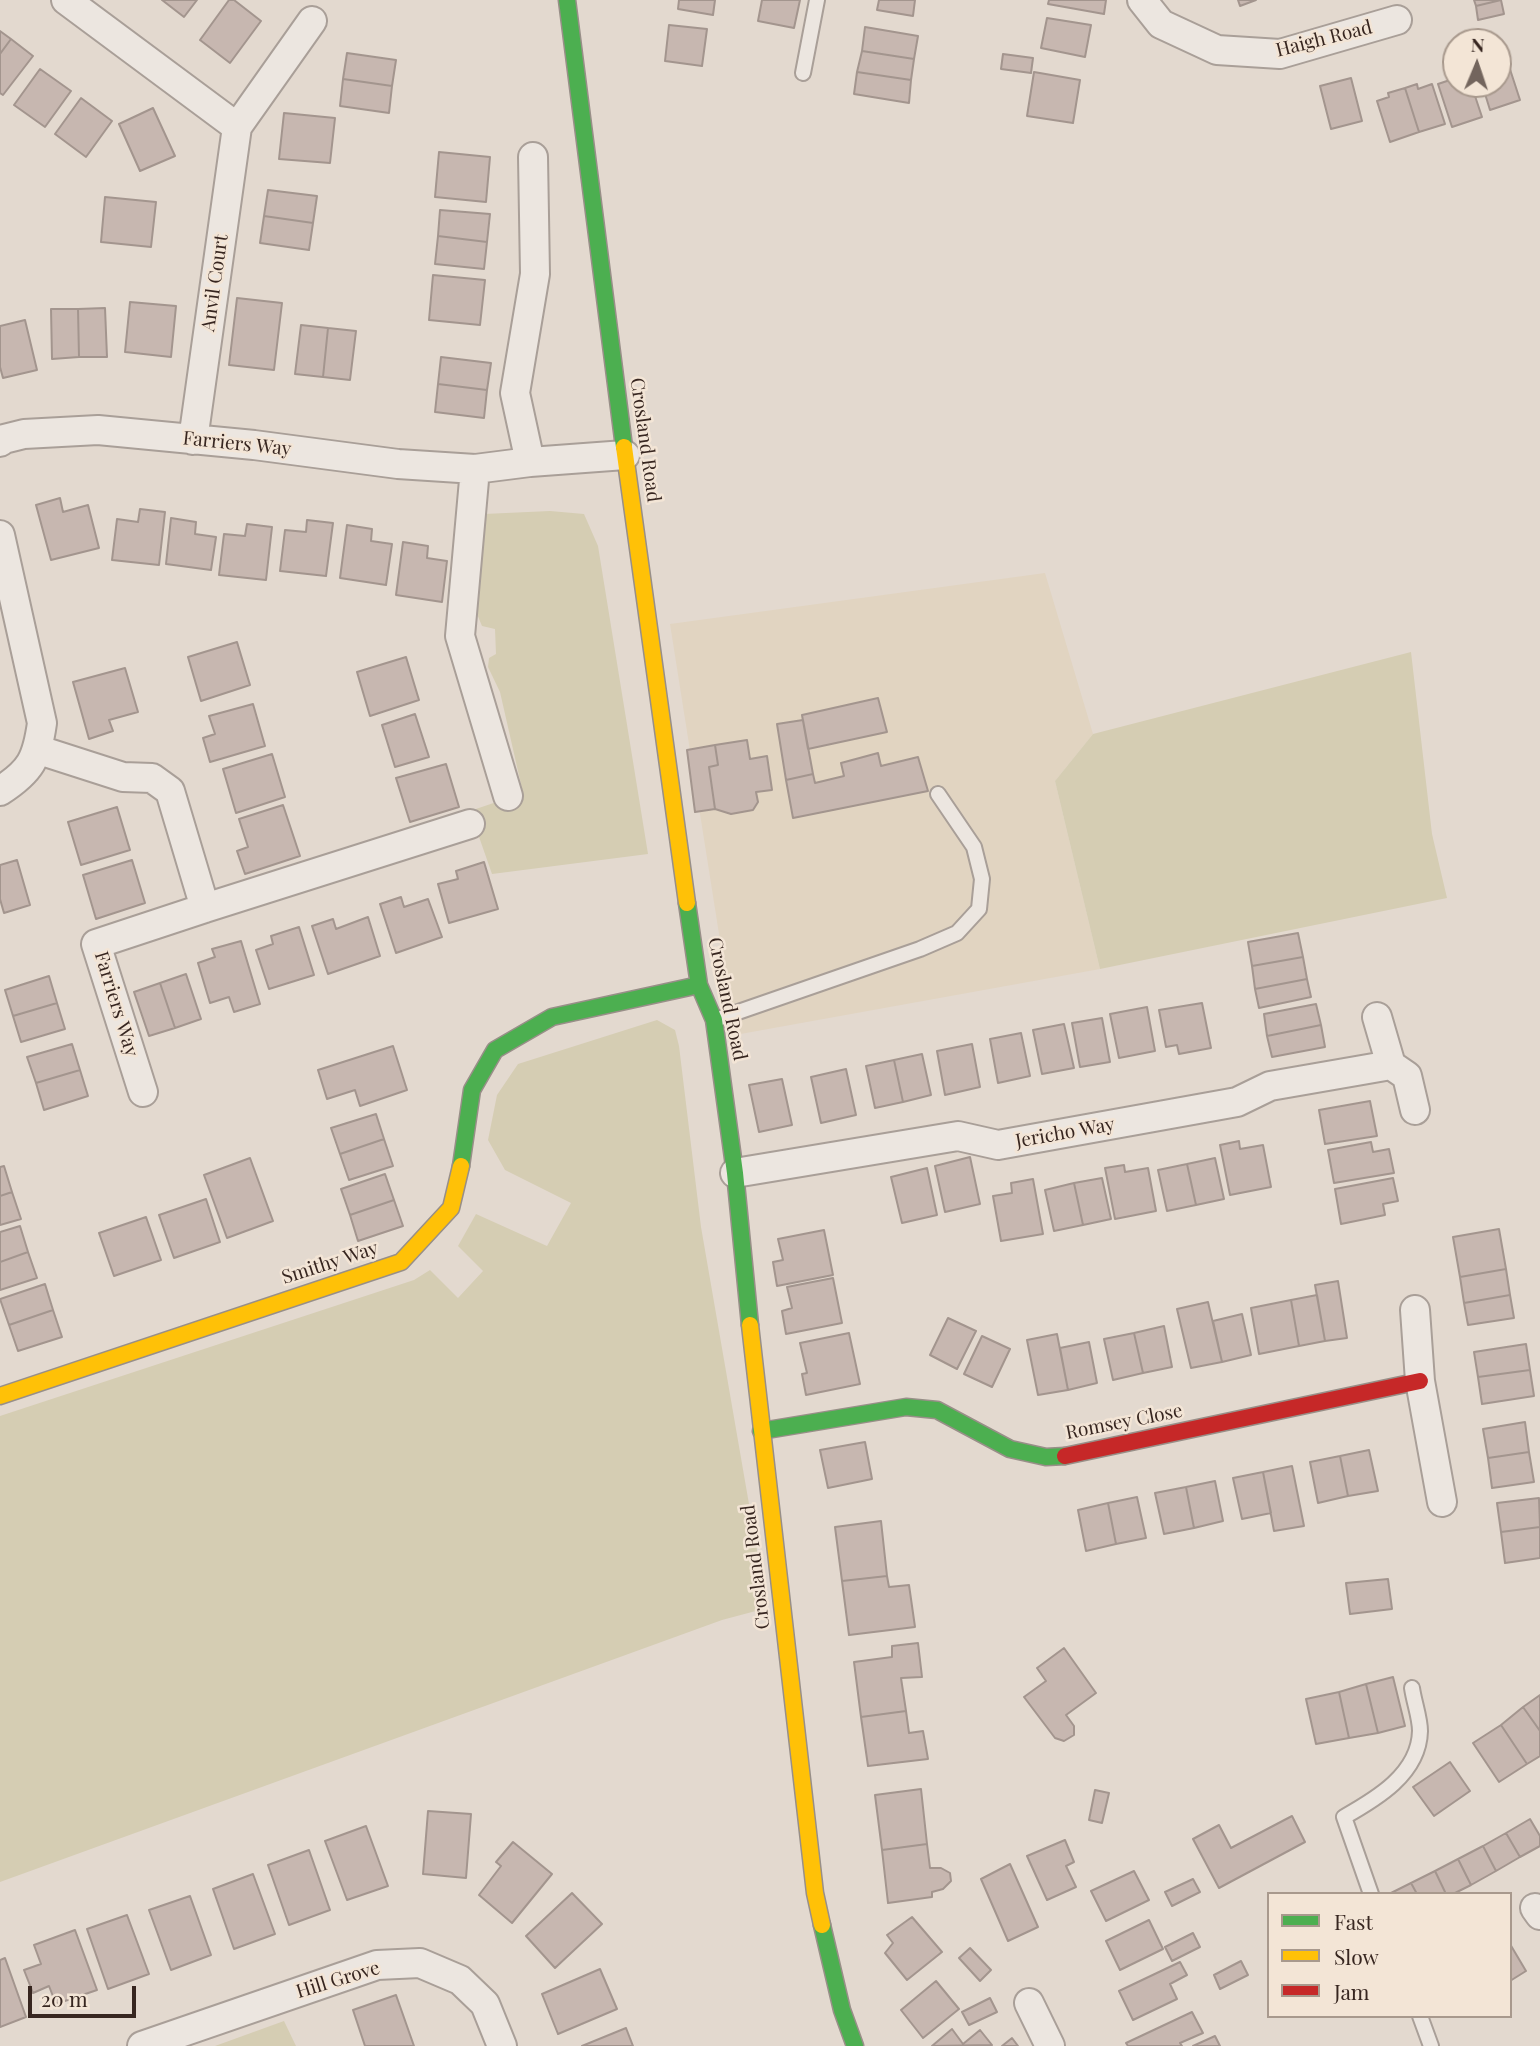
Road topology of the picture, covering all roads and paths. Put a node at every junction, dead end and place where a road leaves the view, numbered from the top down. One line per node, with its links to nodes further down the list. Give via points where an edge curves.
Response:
1 (66, 0): 8 (street)
2 (567, 0): 12 (street, Crosland Road)
3 (817, 0): 7 (lane)
4 (1142, 0): 5 (street, Haigh Road, via 1161,24 1217,50 1280,54)
5 (1397, 20)
6 (312, 21): 8 (street, Anvil Court)
7 (803, 73)
8 (237, 127): 10 (street, Anvil Court)
9 (533, 157): 13 (street, via 535,274 515,393)
10 (193, 439): 11 (street, Farriers Way, via 98,429 24,434); 14 (street, Farriers Way)
11 (0, 442)
12 (625, 455): 13 (street, Farriers Way); 22 (street, Crosland Road)
13 (530, 462): 14 (street, Farriers Way)
14 (475, 469): 19 (street, via 460,636)
15 (0, 535): 16 (street, via 39,703)
16 (38, 750): 17 (street, via 21,777); 21 (street, via 123,777 152,778 170,791)
17 (0, 790)
18 (938, 794): 24 (lane, via 974,847 982,879 979,909 957,933)
19 (508, 796)
20 (470, 824): 21 (street, Farriers Way)
21 (205, 908): 26 (street, Farriers Way, via 96,944)
22 (699, 985): 24 (street, Crosland Road); 31 (street, Smithy Way, via 552,1017 495,1050 472,1090 451,1208 401,1262)
23 (1377, 1017): 25 (street)
24 (714, 1020): 28 (street, Crosland Road)
25 (1391, 1065): 27 (street, via 1407,1076); 28 (street, Jericho Way, via 1270,1086 1237,1102 998,1145 958,1136)
26 (143, 1092)
27 (1415, 1111)
28 (735, 1173): 32 (street, Crosland Road)
29 (1415, 1310): 30 (street)
30 (1420, 1381): 32 (street, Romsey Close, via 1071,1456 1046,1457 1010,1449 937,1410 906,1407); 33 (street)
31 (0, 1396)
32 (761, 1432): 40 (street, Crosland Road, via 815,1893 842,2011)
33 (1442, 1502)
34 (1412, 1688): 35 (lane, via 1420,1732 1406,1770 1387,1790 1344,1817)
35 (1370, 1892)
36 (1029, 2003): 41 (street)
37 (1421, 2018): 42 (lane)
38 (142, 2046): 39 (street, Hill Grove, via 377,1965 420,1963 460,1980 485,2004)
39 (502, 2046)
40 (855, 2046)
41 (1050, 2046)
42 (1431, 2046)

